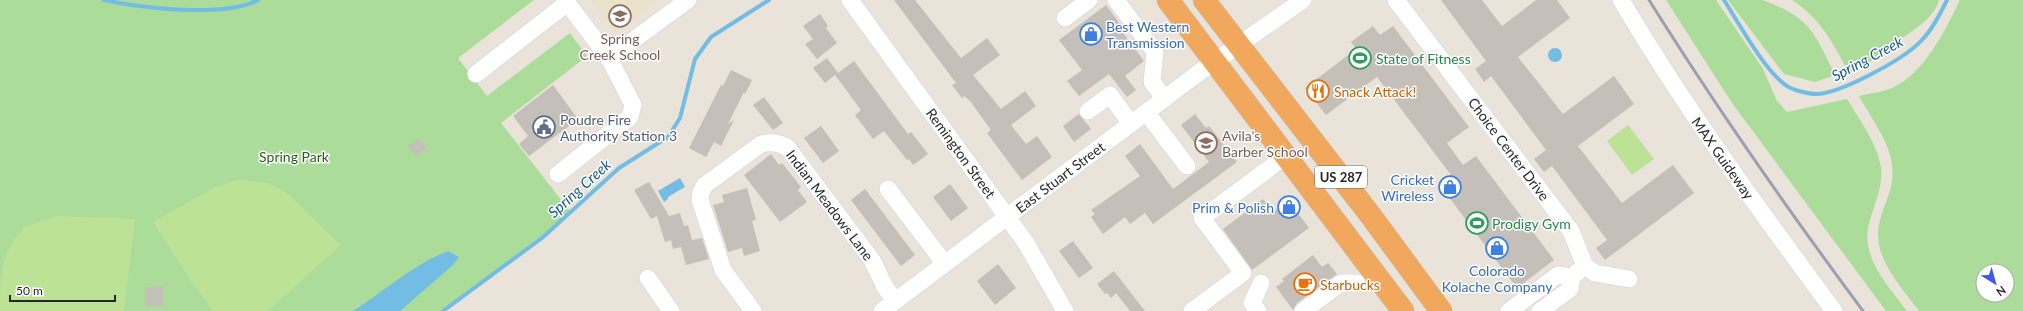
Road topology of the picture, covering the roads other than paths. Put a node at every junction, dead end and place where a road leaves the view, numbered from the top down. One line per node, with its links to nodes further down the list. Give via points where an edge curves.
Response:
1 (688, 0): 13 (street)
2 (850, 0): 24 (street, Remington Street)
3 (1090, 0): 11 (street)
4 (1116, 0): 16 (street, via 1155,52 1152,82)
5 (1168, 0): 14 (highway, US 287)
6 (1204, 0): 12 (highway, US 287)
7 (1304, 0): 12 (street, East Stuart Street)
8 (1396, 0): 26 (street, Choice Center Drive, via 1571,231)
9 (1621, 0): 42 (street, MAX Guideway, via 1682,100)
10 (566, 2): 13 (street); 15 (street)
11 (1065, 18)
12 (1239, 45): 14 (street, East Stuart Street); 39 (highway, US 287)
13 (609, 58): 22 (street, via 633,105 630,117)
14 (1215, 62): 16 (street, East Stuart Street); 20 (highway, US 287)
15 (476, 74)
16 (1165, 98): 18 (street, East Stuart Street)
17 (1088, 111): 19 (street, via 1110,95)
18 (1146, 112): 19 (street, East Stuart Street); 21 (street)
19 (1131, 124): 24 (street, East Stuart Street)
20 (1286, 156): 35 (street, via 1202,218 1243,273); 38 (highway, US 287)
21 (1187, 166)
22 (558, 174)
23 (888, 189): 25 (street)
24 (1008, 217): 25 (street, East Stuart Street); 34 (street, Remington Street)
25 (945, 264): 31 (street, East Stuart Street)
26 (1579, 272): 28 (street); 40 (street, via 1558,275); 41 (street, via 1570,289)
27 (648, 278): 32 (street)
28 (1629, 279)
29 (1261, 283): 36 (street, via 1252,303)
30 (1357, 283): 37 (street, via 1341,283)
31 (889, 306): 33 (street, Indian Meadows Lane, via 885,287 872,260 788,148 770,142 761,144 711,180 701,192 702,205 723,270)
32 (671, 311)
33 (753, 311)
34 (1065, 311)
35 (1192, 311)
36 (1258, 311)
37 (1303, 311)
38 (1404, 311)
39 (1441, 311)
40 (1509, 311)
41 (1540, 311)
42 (1834, 311)

